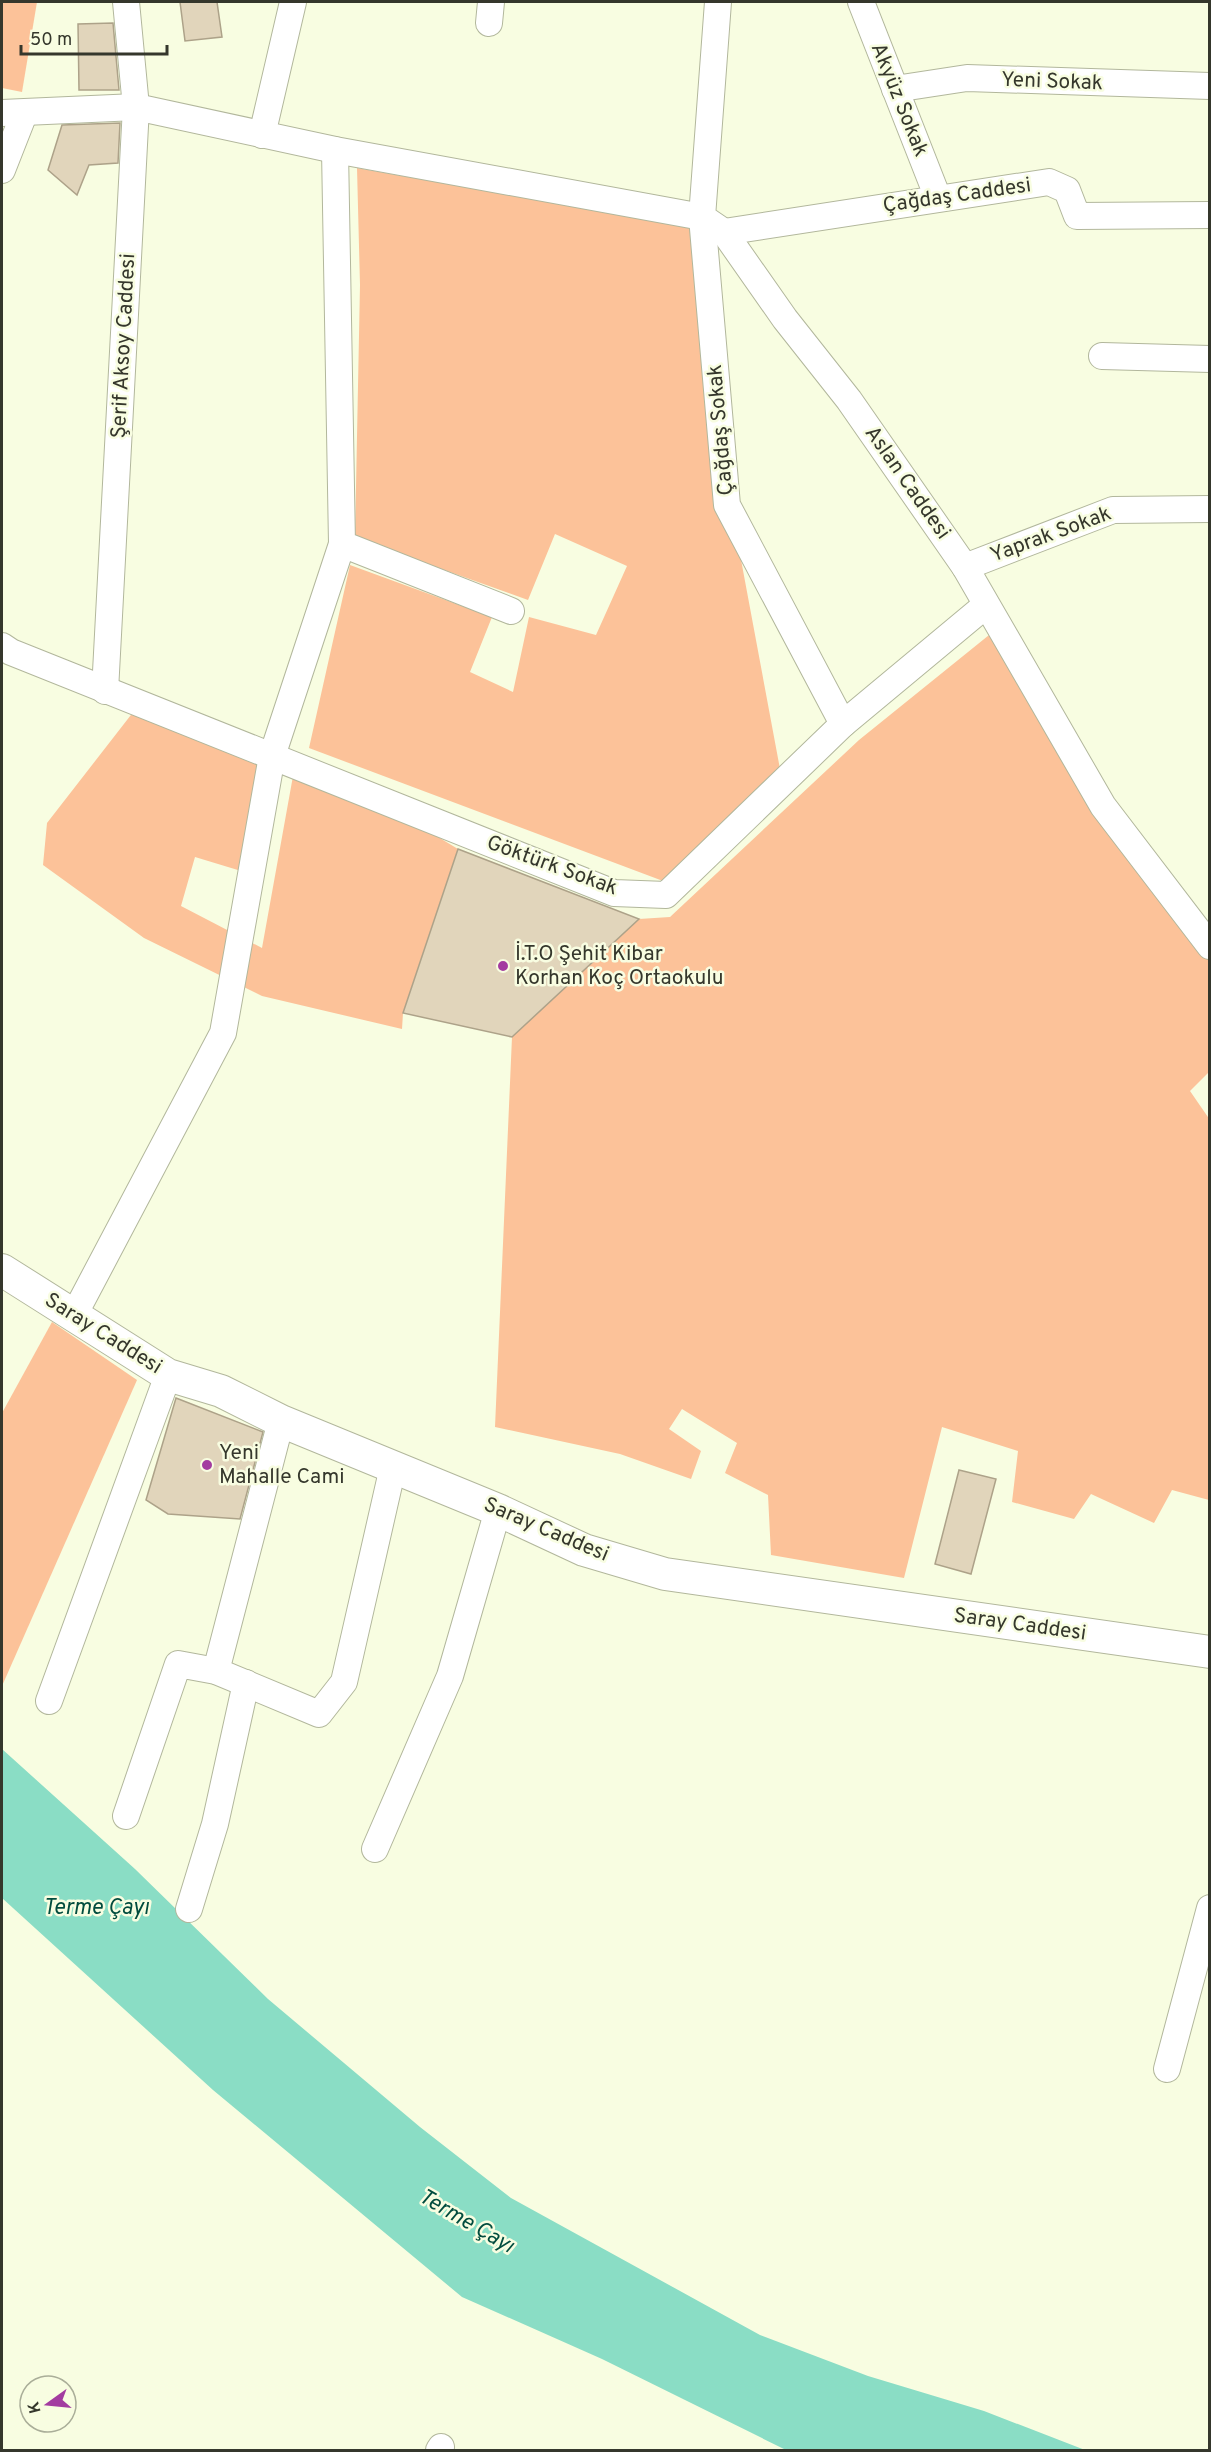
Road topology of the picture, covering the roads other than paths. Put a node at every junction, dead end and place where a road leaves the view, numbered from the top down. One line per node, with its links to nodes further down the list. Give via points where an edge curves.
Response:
1 (126, 2): 7 (street, Şerif Aksoy Caddesi)
2 (293, 2): 9 (street)
3 (718, 2): 14 (street)
4 (861, 2): 6 (street, Akyüz Sokak)
5 (1209, 86): 6 (street, Yeni Sokak, via 968,78)
6 (895, 89): 12 (street, Akyüz Sokak)
7 (136, 107): 8 (street); 9 (street); 24 (street, Şerif Aksoy Caddesi)
8 (13, 114): 11 (street)
9 (262, 135): 10 (street)
10 (335, 150): 14 (street); 19 (street)
11 (2, 170)
12 (938, 198): 13 (street, Çağdaş Caddesi, via 1049,182 1067,190 1077,216); 15 (street, Çağdaş Caddesi)
13 (1209, 215)
14 (702, 217): 15 (street, Aslan Caddesi); 25 (street, Çağdaş Sokak, via 727,506)
15 (724, 232): 20 (street, Aslan Caddesi, via 849,400)
16 (1102, 356): 17 (street)
17 (1209, 359)
18 (1209, 509): 20 (street, Yaprak Sokak, via 1113,510)
19 (342, 544): 22 (street); 26 (street)
20 (965, 567): 21 (street, Aslan Caddesi)
21 (986, 605): 25 (street, Göktürk Sokak); 27 (street, Aslan Caddesi, via 1103,806)
22 (511, 611)
23 (2, 646): 24 (street, Göktürk Sokak)
24 (105, 691): 26 (street, Göktürk Sokak)
25 (843, 724): 26 (street, Göktürk Sokak, via 666,895 614,893)
26 (272, 756): 29 (street, via 223,1033)
27 (1209, 946)
28 (2, 1270): 29 (main road, Saray Caddesi)
29 (74, 1317): 30 (main road, Saray Caddesi)
30 (168, 1375): 31 (main road, Saray Caddesi, via 220,1391); 37 (street)
31 (281, 1421): 32 (main road, Saray Caddesi); 35 (street)
32 (393, 1467): 33 (main road, Saray Caddesi); 36 (street, via 344,1682 319,1714)
33 (498, 1510): 34 (main road, Saray Caddesi, via 584,1550 665,1574); 39 (street, via 450,1676)
34 (1209, 1652)
35 (216, 1671): 36 (street); 38 (street, via 178,1664)
36 (246, 1683): 41 (street, via 215,1824)
37 (49, 1701)
38 (126, 1816)
39 (375, 1849)
40 (1209, 1908): 42 (street)
41 (189, 1909)
42 (1167, 2069)

